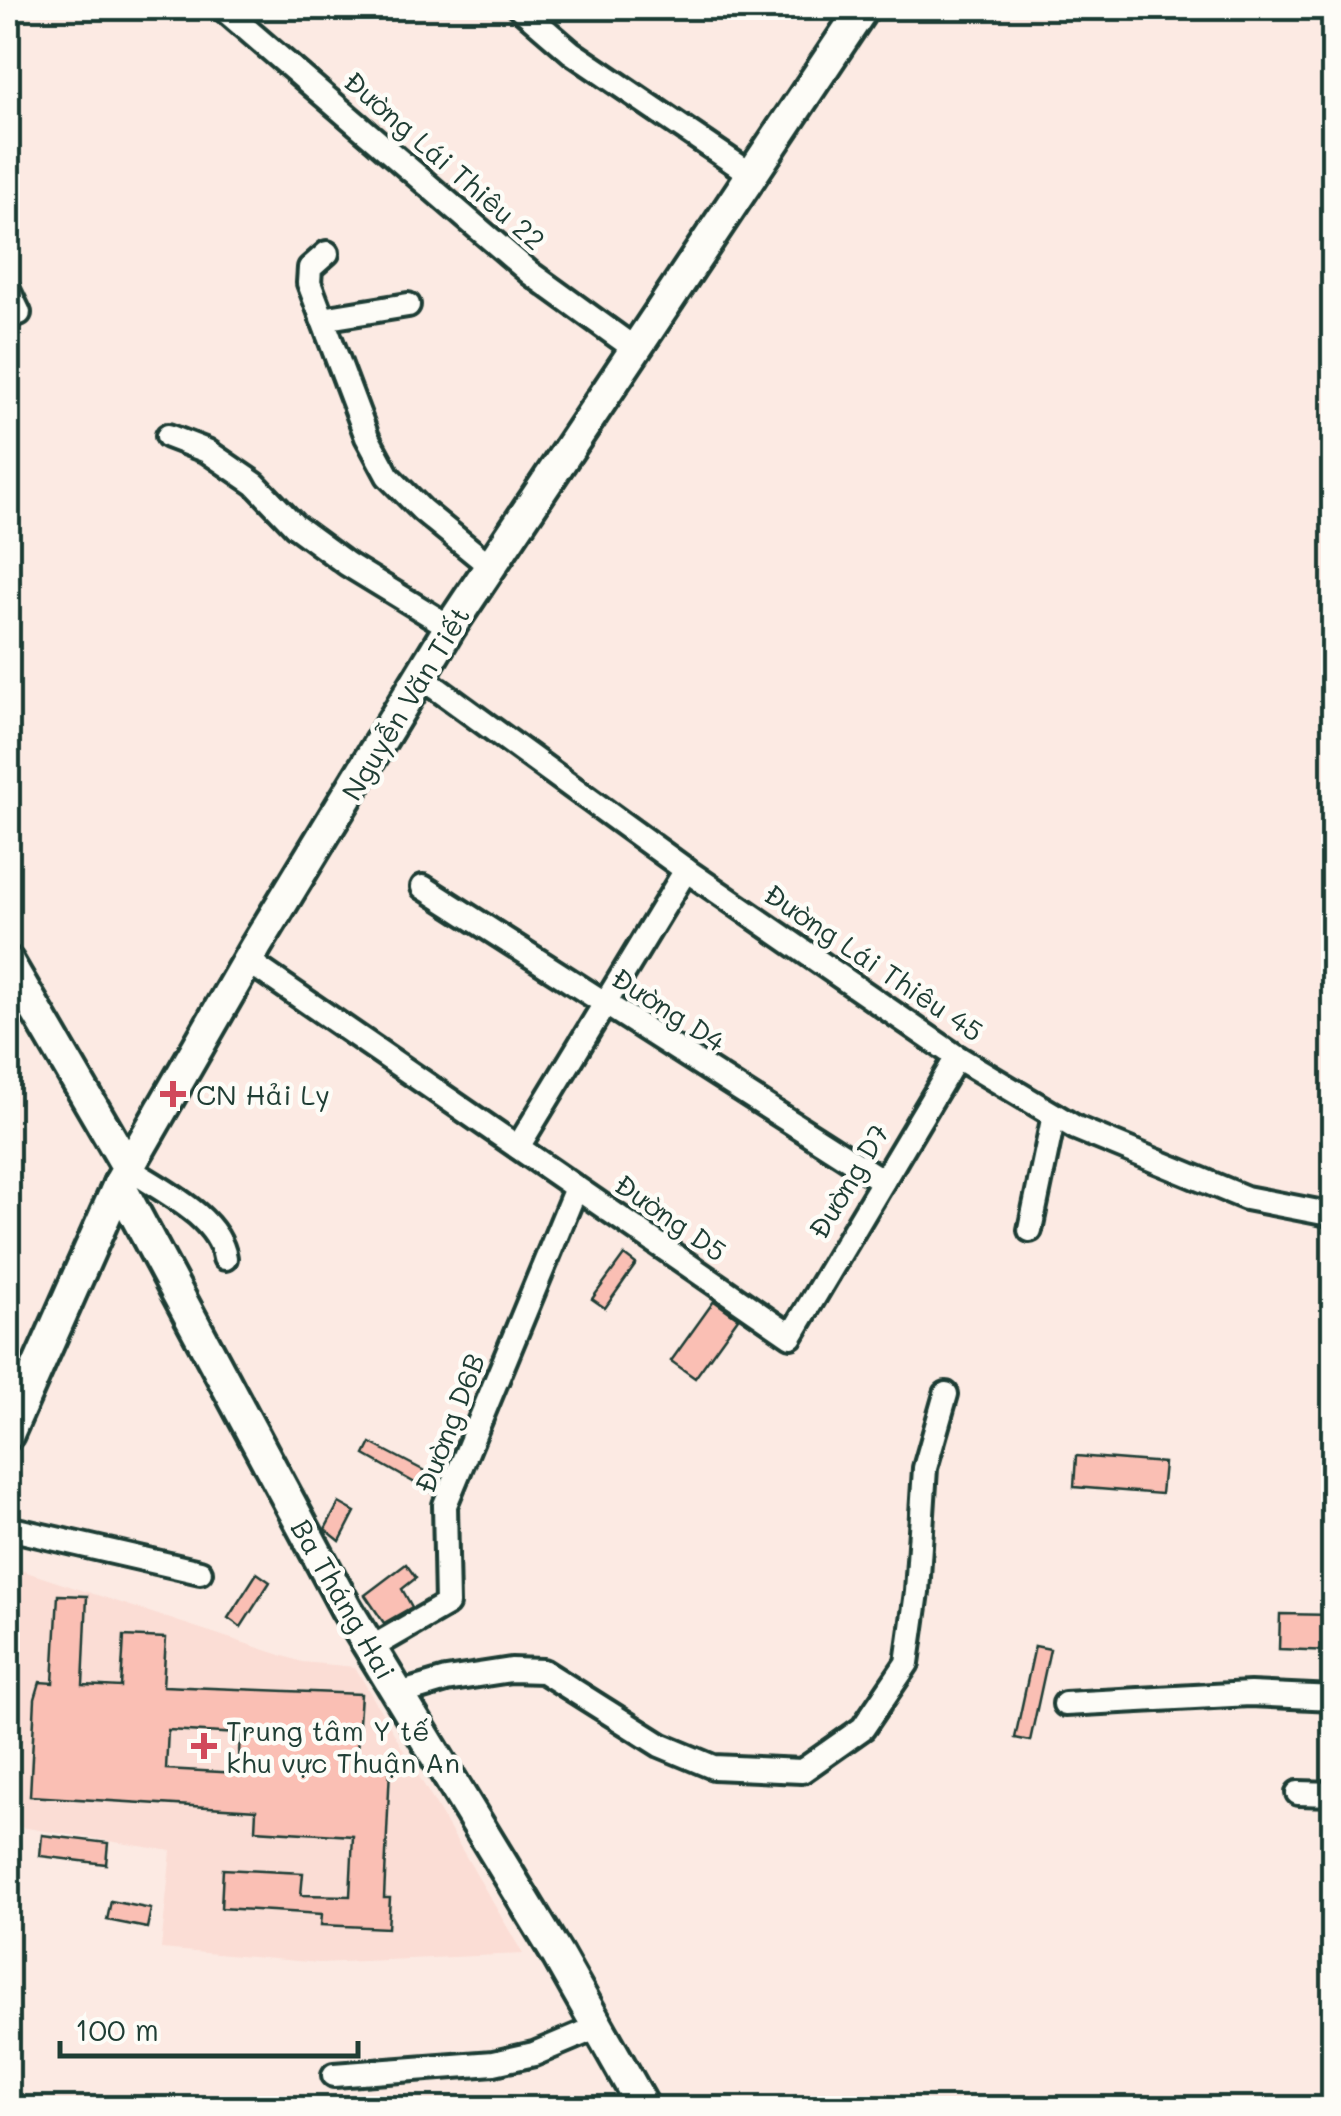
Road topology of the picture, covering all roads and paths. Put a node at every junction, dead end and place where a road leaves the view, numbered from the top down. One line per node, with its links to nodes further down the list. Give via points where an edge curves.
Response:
1 (222, 8): 10 (street, Đường Lái Thiêu 22, via 530,273)
2 (520, 8): 4 (street, via 570,52)
3 (864, 8): 4 (street, Nguyễn Văn Tiết)
4 (752, 174): 10 (street, Nguyễn Văn Tiết)
5 (327, 252): 9 (street, via 308,275)
6 (8, 290): 8 (street)
7 (408, 305): 9 (street)
8 (19, 313)
9 (322, 319): 12 (street, via 388,476)
10 (635, 349): 12 (street, Nguyễn Văn Tiết)
11 (168, 436): 13 (street, via 207,451 347,564)
12 (490, 566): 13 (street, Nguyễn Văn Tiết)
13 (450, 626): 14 (street, Nguyễn Văn Tiết)
14 (421, 677): 15 (street, Đường Lái Thiêu 45); 18 (street, Nguyễn Văn Tiết)
15 (686, 870): 19 (street); 20 (street, Đường Lái Thiêu 45)
16 (424, 887): 19 (street, Đường D4)
17 (8, 962): 23 (street, Ba Tháng Hai)
18 (251, 963): 22 (street, Đường D5); 23 (street, Nguyễn Văn Tiết)
19 (605, 1004): 22 (street); 24 (street, Đường D4)
20 (957, 1057): 21 (street, Đường Lái Thiêu 45); 24 (street, Đường D7)
21 (1054, 1115): 26 (street, Đường Lái Thiêu 45, via 1246,1198); 27 (street)
22 (518, 1148): 25 (street, Đường D5)
23 (124, 1176): 28 (street, via 196,1214 221,1238); 31 (street, Nguyễn Văn Tiết); 34 (street, Ba Tháng Hai)
24 (883, 1181): 29 (street, Đường D7)
25 (576, 1188): 29 (street, Đường D5); 34 (street, Đường D6B, via 445,1505 447,1604)
26 (1334, 1215)
27 (1030, 1230)
28 (224, 1258)
29 (790, 1336)
30 (946, 1394): 35 (street, via 925,1468 906,1663 862,1728 802,1771 712,1767 660,1745 543,1671 446,1680)
31 (8, 1434)
32 (8, 1528): 33 (street)
33 (200, 1572)
34 (370, 1648): 35 (street, Ba Tháng Hai)
35 (399, 1694): 40 (street, Ba Tháng Hai)
36 (1334, 1698): 37 (street, via 1250,1694)
37 (1065, 1704)
38 (1298, 1792): 39 (street)
39 (1334, 1794)
40 (598, 2027): 41 (street, via 494,2063); 42 (street, Ba Tháng Hai)
41 (334, 2075)
42 (644, 2108)

